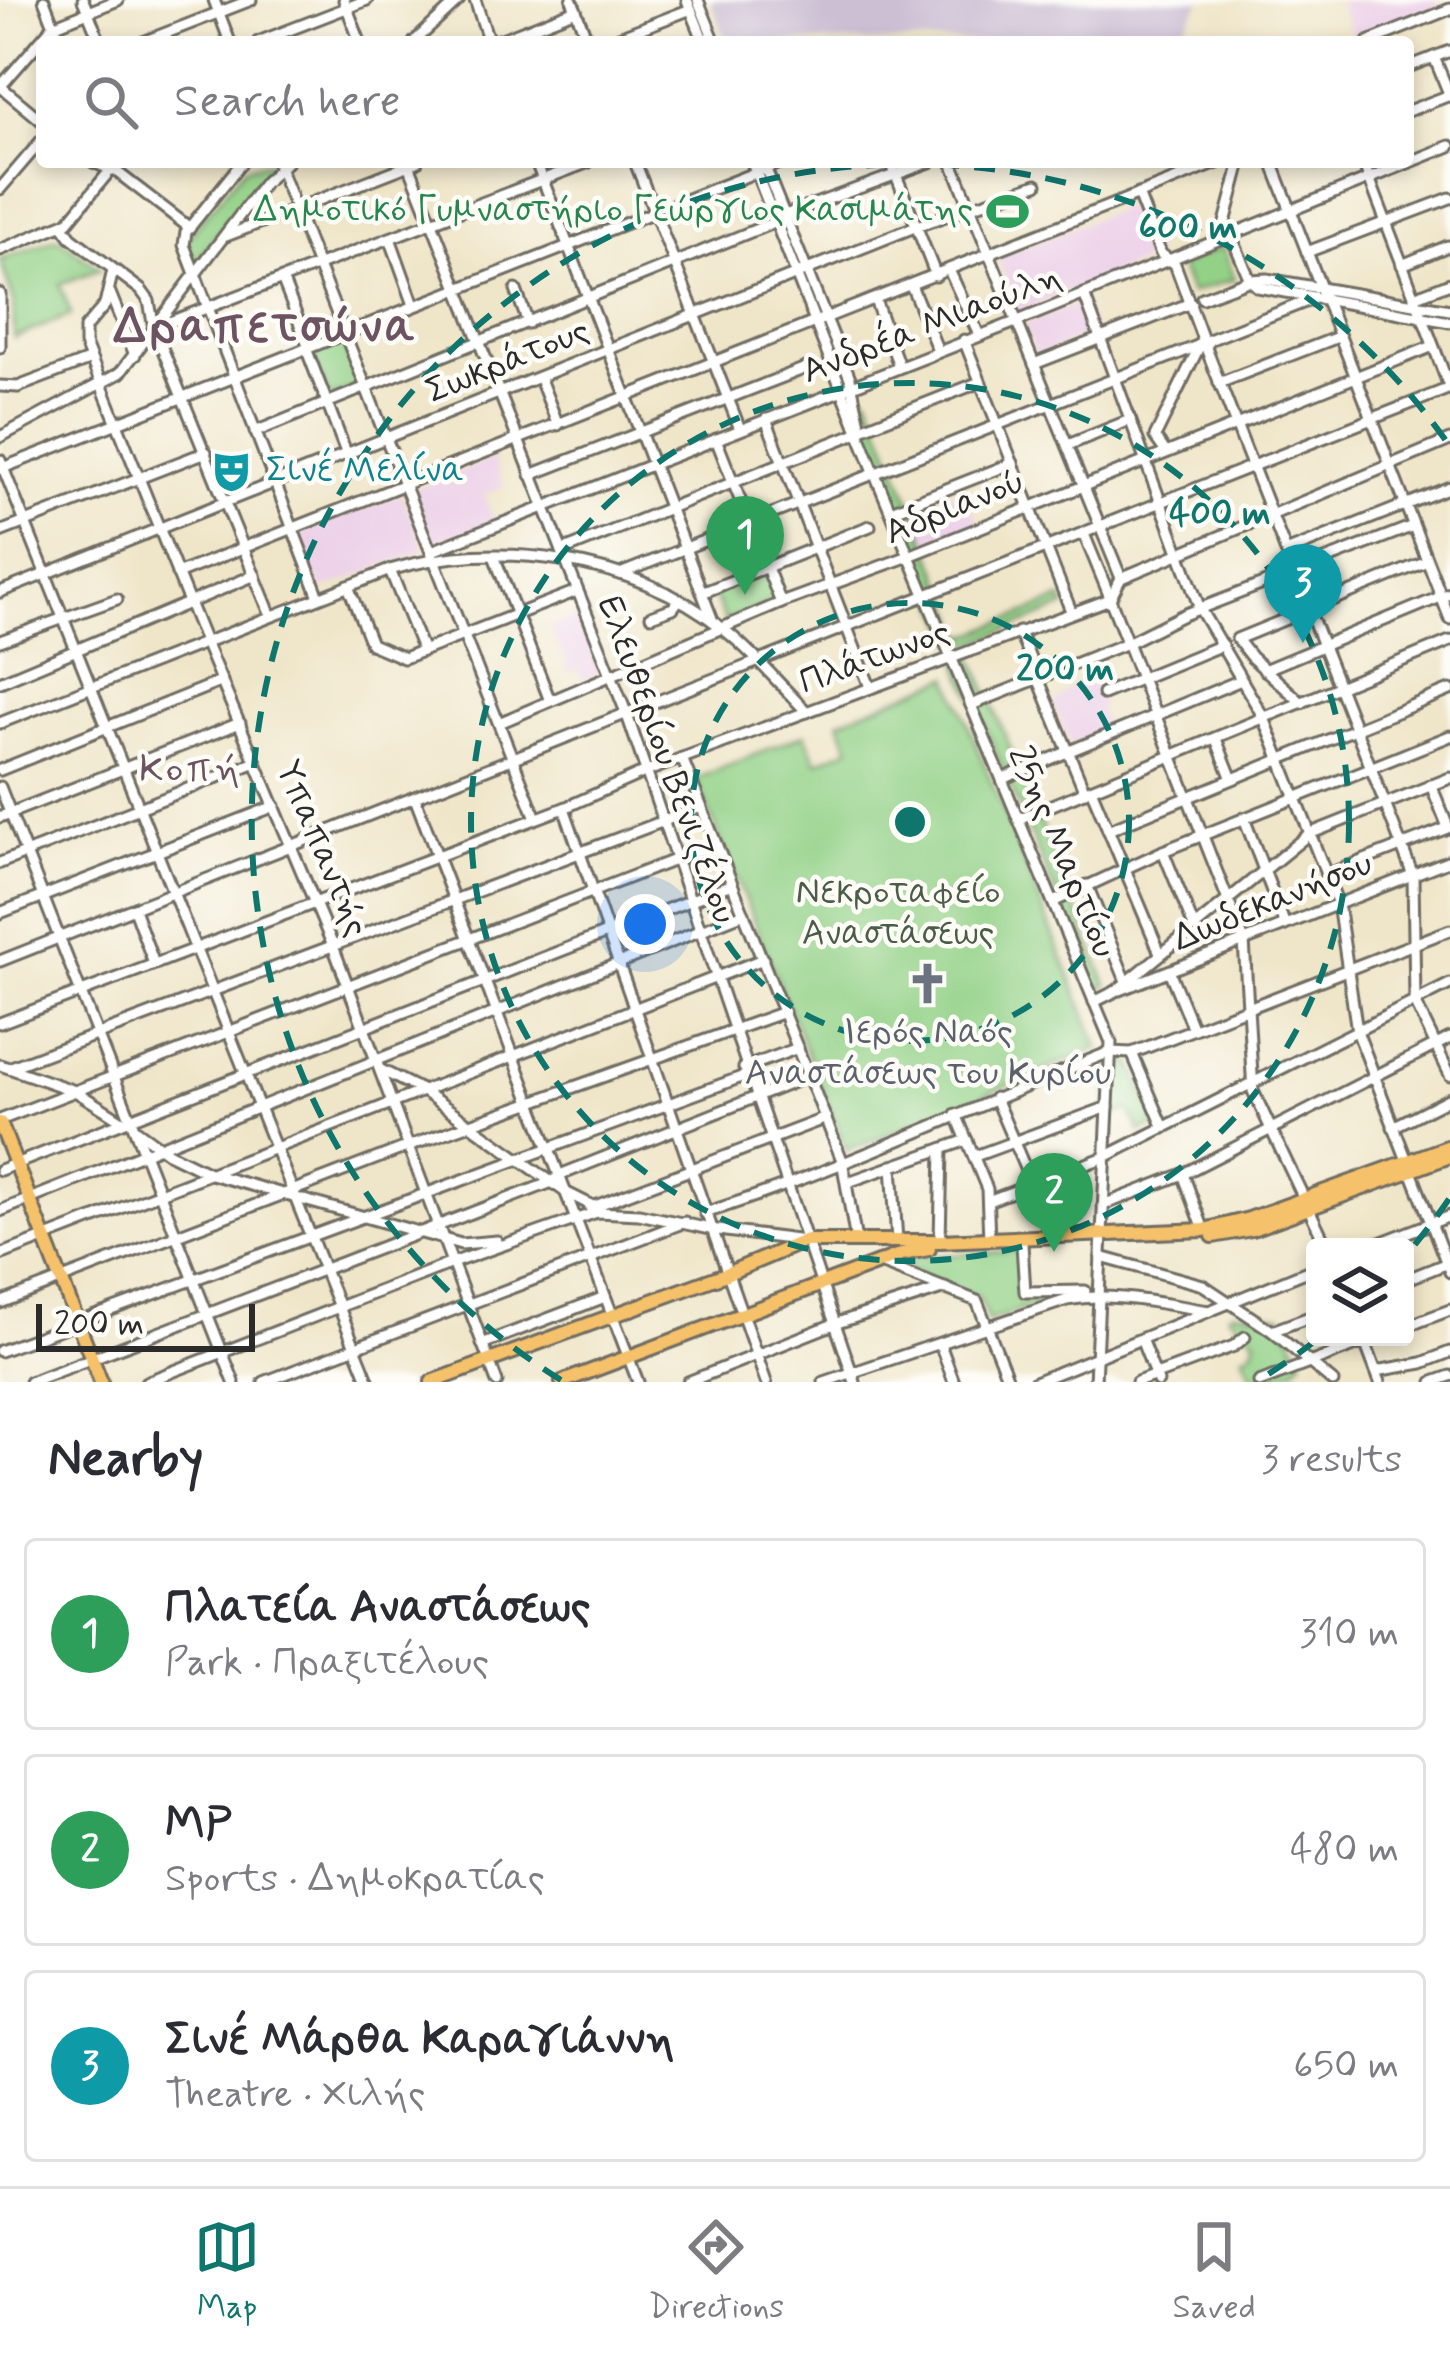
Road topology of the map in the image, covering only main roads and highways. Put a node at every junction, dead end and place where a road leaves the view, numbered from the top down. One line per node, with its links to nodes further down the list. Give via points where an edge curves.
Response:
1 (0, 1122): 7 (main road)
2 (1450, 1146): 4 (main road)
3 (1450, 1156): 4 (main road)
4 (1409, 1166): 5 (main road)
5 (1309, 1203): 6 (main road); 6 (main road, via 1230,1234)
6 (1102, 1244): 8 (main road, via 1054,1236 805,1241); 9 (main road, via 919,1249)
7 (100, 1382)
8 (432, 1382)
9 (562, 1382)

